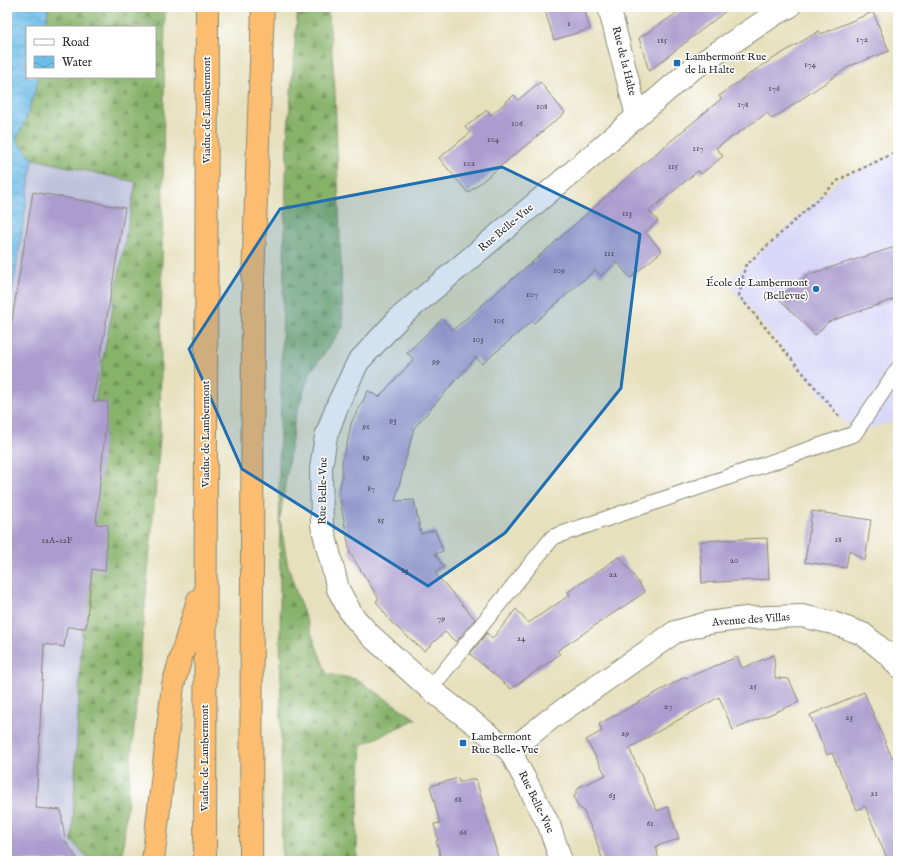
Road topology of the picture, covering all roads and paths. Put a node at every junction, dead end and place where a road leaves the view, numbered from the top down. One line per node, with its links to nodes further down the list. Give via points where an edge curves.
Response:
1 (207, 7): 9 (highway, Viaduc de Lambermont)
2 (263, 7): 15 (highway, via 253,280)
3 (609, 7): 5 (street, Rue de la Halte)
4 (789, 7): 5 (street, Rue Belle-Vue, via 688,72)
5 (637, 116): 11 (street, Rue Belle-Vue, via 399,318 358,362 326,436 321,468 322,525 338,589 352,614 370,635)
6 (898, 151): 8 (path, via 840,179 745,266 739,296)
7 (898, 369): 8 (lane)
8 (854, 434): 11 (lane, via 553,537)
9 (205, 576): 13 (highway, via 173,685); 14 (highway, Viaduc de Lambermont)
10 (898, 666): 12 (street, Avenue des Villas, via 863,634 833,623 802,616 746,618 707,623 675,632 550,718)
11 (430, 689): 12 (street, Rue Belle-Vue)
12 (510, 751): 16 (street, Rue Belle-Vue, via 549,825)
13 (153, 861)
14 (205, 861)
15 (251, 861)
16 (561, 861)

